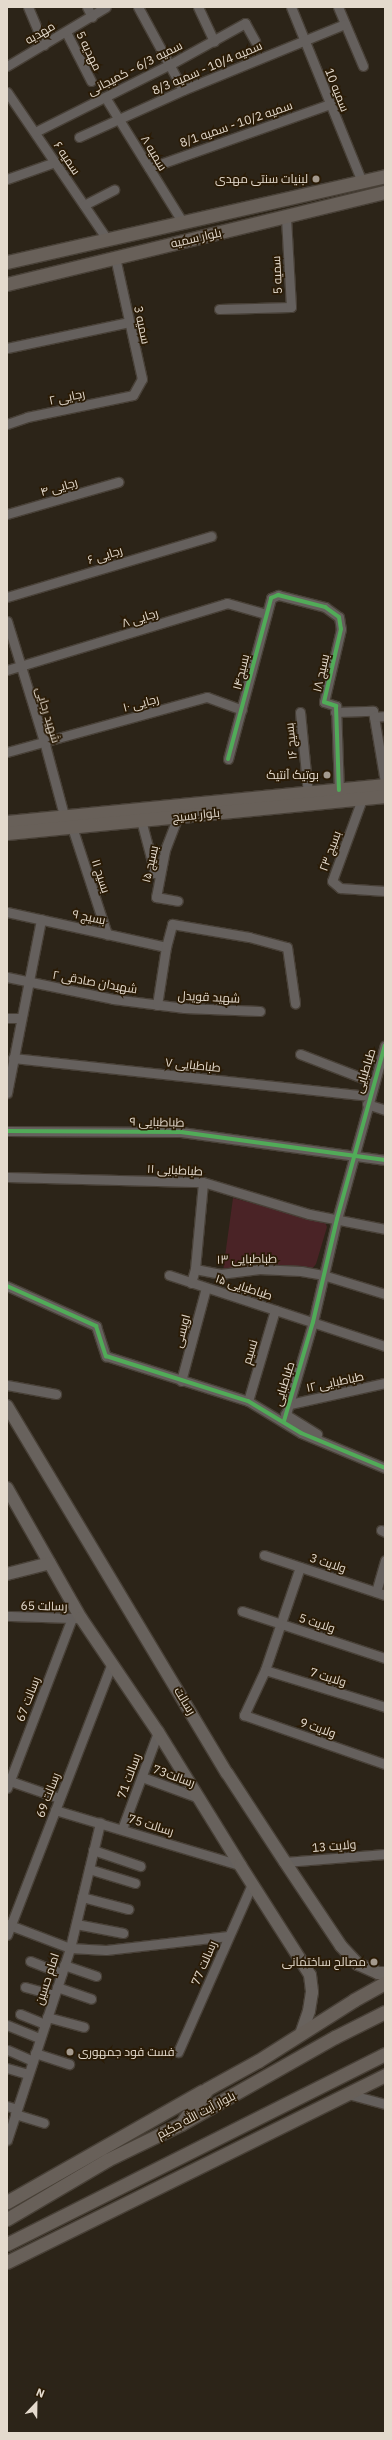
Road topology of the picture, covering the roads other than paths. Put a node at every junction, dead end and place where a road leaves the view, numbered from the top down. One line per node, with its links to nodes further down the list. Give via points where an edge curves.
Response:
1 (28, 7): 14 (street)
2 (87, 7): 8 (street)
3 (106, 7): 8 (street, مهدیه)
4 (138, 7): 16 (street)
5 (198, 7): 12 (street)
6 (291, 7): 11 (street, سمیه 10)
7 (338, 7): 9 (street)
8 (92, 17): 10 (street, مهدیه)
9 (345, 24): 11 (street, سمیه 10/4 - سمیه 8/3); 17 (street)
10 (66, 32): 14 (street, مهدیه); 18 (street, مهدیه 5)
11 (304, 40): 19 (street, سمیه 10/4 - سمیه 8/3); 22 (street, سمیه 10)
12 (214, 41): 13 (street, سمیه 6/3 - کمیجانی, via 245,23); 16 (street, سمیه 6/3 - کمیجانی)
13 (255, 41)
14 (44, 45): 15 (street, مهدیه)
15 (8, 63)
16 (169, 65): 19 (street); 21 (street, سمیه 6/3 - کمیجانی)
17 (363, 66)
18 (91, 82)
19 (183, 90): 23 (street, سمیه 10/4 - سمیه 8/3)
20 (8, 95): 24 (street, سمیه ۶)
21 (105, 97): 23 (street, سمیه ۸); 24 (street, سمیه 6/3 - کمیجانی)
22 (330, 104): 27 (street, سمیه 10/2 - سمیه 8/1); 30 (street, سمیه 10)
23 (119, 119): 25 (street, سمیه 10/4 - سمیه 8/3); 27 (street, سمیه ۸)
24 (35, 132): 26 (street, سمیه ۶)
25 (79, 138)
26 (55, 162): 29 (street); 33 (street, سمیه ۶)
27 (149, 168): 35 (street, سمیه ۸)
28 (385, 176): 30 (main road, بلوار سمیه)
29 (7, 180)
30 (362, 182): 35 (main road, بلوار سمیه)
31 (114, 190): 33 (street)
32 (385, 192): 34 (main road, بلوار سمیه)
33 (84, 204): 36 (street, سمیه ۶)
34 (286, 217): 37 (main road, بلوار سمیه); 40 (street, سمیه 5, via 291,307)
35 (183, 223): 36 (main road, بلوار سمیه)
36 (107, 239): 38 (main road, بلوار سمیه)
37 (115, 257): 39 (main road, بلوار سمیه); 41 (street, سمیه 3)
38 (7, 262)
39 (7, 284)
40 (219, 309)
41 (129, 322): 42 (street); 43 (street, سمیه 3, via 142,379)
42 (7, 348)
43 (133, 395): 44 (street, رجایی ۲, via 27,417)
44 (7, 424)
45 (118, 482): 46 (street, رجایی ۴)
46 (7, 514)
47 (211, 536): 49 (street, رجایی ۶)
48 (278, 595): 50 (street, بسیج۱۴, via 271,598); 56 (street, بسیج ۱۸, via 325,607 339,617 341,629 324,702 335,705)
49 (7, 597)
50 (266, 614): 52 (street, رجایی ۸, via 227,603); 54 (street, بسیج۱۴)
51 (7, 622): 52 (street, شهید رجایی)
52 (20, 667): 53 (street, رجایی ۸); 59 (street, شهید رجایی)
53 (7, 670)
54 (242, 710): 59 (street, رجایی ۱۰, via 207,698); 61 (street, بسیج۱۴)
55 (300, 712): 64 (street, بسیج ۱۶)
56 (335, 712): 58 (street, via 373,711); 63 (street)
57 (385, 716): 58 (street)
58 (374, 717): 62 (street)
59 (44, 741): 60 (street, رجایی ۱۰); 69 (street, شهید رجایی)
60 (7, 752)
61 (228, 759)
62 (385, 784): 63 (main road, بلوار بسیج)
63 (339, 790): 64 (main road, بلوار بسیج)
64 (308, 793): 67 (main road, بلوار بسیج)
65 (385, 796): 66 (main road, بلوار بسیج)
66 (362, 799): 67 (main road, بلوار بسیج); 76 (street, بسیج ۲۳, via 332,881 340,888)
67 (220, 807): 68 (main road, بلوار بسیج)
68 (203, 808): 69 (main road, بلوار بسیج); 70 (main road, بلوار بسیج)
69 (64, 815): 72 (main road, بلوار بسیج)
70 (178, 816): 71 (main road, بلوار بسیج); 75 (street, بسیج ۱۵, via 165,850)
71 (141, 820): 73 (main road, بلوار بسیج); 75 (street, via 155,873)
72 (7, 822)
73 (72, 827): 74 (main road, بلوار بسیج); 80 (street, بسیج ۱۱)
74 (7, 833)
75 (160, 873): 77 (street, بسیج ۱۵, via 156,896)
76 (385, 891)
77 (178, 902)
78 (7, 912): 79 (street, بسیج ۹)
79 (41, 919): 80 (street, بسیج ۹); 83 (street)
80 (107, 934): 81 (street, بسیج ۹)
81 (166, 947): 84 (street, via 172,924 249,937 287,947); 85 (street)
82 (7, 977): 83 (street, شهیدان صادقی ۲)
83 (28, 982): 85 (street, شهیدان صادقی ۲); 88 (street)
84 (295, 1002)
85 (157, 1005): 86 (street, شهید قویدل)
86 (260, 1011)
87 (7, 1018): 88 (street)
88 (21, 1018): 91 (street)
89 (385, 1045): 93 (street, طباطبایی)
90 (300, 1054): 93 (street)
91 (13, 1058): 92 (street); 95 (street, طباطبایی ۷)
92 (9, 1076): 94 (street)
93 (373, 1082): 95 (street, طباطبایی)
94 (7, 1094)
95 (368, 1100): 96 (street, طباطبایی ۷); 98 (street, طباطبایی)
96 (385, 1110)
97 (7, 1131): 98 (street, طباطبایی ۹, via 181,1132)
98 (353, 1155): 99 (street, طباطبایی ۹); 102 (street, طباطبایی)
99 (385, 1160)
100 (7, 1177): 101 (street, طباطبایی ۱۱)
101 (203, 1182): 102 (street, طباطبایی ۱۱, via 309,1214); 104 (street)
102 (336, 1219): 103 (street, طباطبایی ۱۱); 106 (street, طباطبایی)
103 (385, 1229)
104 (195, 1268): 106 (street, طباطبایی ۱۳, via 220,1274 258,1269); 107 (street)
105 (169, 1275): 107 (street, طباطبایی ۱۵)
106 (323, 1275): 110 (street, طباطبایی ۱۳); 112 (street, طباطبایی)
107 (191, 1283): 109 (street, طباطبایی ۱۵)
108 (7, 1286): 114 (street, طباطبایی, via 96,1326 106,1356)
109 (206, 1288): 111 (street, طباطبایی ۱۵); 114 (street, اویسی)
110 (385, 1294)
111 (276, 1310): 112 (street, طباطبایی ۱۵); 118 (street, نسیم)
112 (313, 1322): 113 (street, طباطبایی ۱۵); 119 (street, طباطبایی)
113 (385, 1346)
114 (181, 1381): 118 (street, طباطبایی)
115 (385, 1383): 119 (street, طباطبایی ۱۲)
116 (7, 1384): 117 (street)
117 (56, 1394)
118 (248, 1401): 121 (street, طباطبایی)
119 (290, 1404): 121 (street, طباطبایی)
120 (7, 1406): 151 (main road, رسالت, via 227,1773)
121 (285, 1418): 122 (street); 123 (street, via 301,1433)
122 (385, 1462)
123 (385, 1468)
124 (7, 1489): 127 (main road)
125 (264, 1555): 128 (street, ولایت 3)
126 (385, 1560): 130 (street)
127 (50, 1563): 129 (main road); 134 (main road)
128 (300, 1567): 130 (street, ولایت 3); 135 (street)
129 (7, 1574)
130 (376, 1592): 131 (street, ولایت 3)
131 (385, 1595)
132 (242, 1611): 135 (street, ولایت 5)
133 (7, 1616): 134 (street, رسالت 65)
134 (77, 1618): 137 (main road); 143 (street, رسالت 67)
135 (280, 1623): 136 (street, ولایت 5); 138 (street)
136 (385, 1658)
137 (112, 1663): 140 (main road); 144 (street, رسالت 69)
138 (265, 1670): 139 (street, ولایت 7); 141 (street, ولایت 9, via 244,1715)
139 (385, 1707)
140 (158, 1732): 142 (street, رسالت 71); 145 (main road)
141 (385, 1764)
142 (142, 1776): 145 (street, رسالت73); 148 (street, رسالت 71)
143 (8, 1784): 144 (street)
144 (60, 1798): 146 (street, رسالت 69)
145 (198, 1798): 152 (main road)
146 (55, 1810): 147 (street, رسالت 75); 159 (street, رسالت 69)
147 (100, 1823): 148 (street, رسالت 75); 149 (street, امام حسین)
148 (122, 1829): 152 (street, رسالت 75)
149 (93, 1850): 153 (street); 154 (street, امام حسین)
150 (385, 1854): 151 (street, ولایت 13)
151 (284, 1862): 167 (main road, رسالت, via 341,1946 358,1964 378,1973)
152 (240, 1865): 156 (main road)
153 (140, 1866)
154 (89, 1869): 155 (street); 157 (street, امام حسین)
155 (135, 1883)
156 (252, 1884): 163 (street, رسالت 77); 178 (main road, via 310,1975 312,1992)
157 (82, 1897): 158 (street); 160 (street, امام حسین)
158 (128, 1909)
159 (9, 1924): 162 (street, رسالت 69); 164 (street)
160 (76, 1924): 161 (street); 164 (street, امام حسین)
161 (123, 1934)
162 (7, 1935)
163 (228, 1936): 164 (street, via 106,1950); 181 (street, رسالت 77)
164 (70, 1948): 166 (street, امام حسین)
165 (30, 1961): 166 (street)
166 (63, 1969): 168 (street); 171 (street, امام حسین)
167 (385, 1973)
168 (96, 1976)
169 (385, 1983): 178 (main road)
170 (25, 1987): 171 (street)
171 (56, 1991): 172 (street); 175 (street, امام حسین)
172 (91, 1999)
173 (385, 2012): 194 (main road, بلوار آیت الله حکیم, via 335,2037)
174 (20, 2014): 175 (street)
175 (46, 2020): 177 (street); 179 (street, امام حسین)
176 (7, 2026): 179 (street)
177 (84, 2028)
178 (301, 2034): 188 (main road)
179 (40, 2038): 183 (street, امام حسین)
180 (8, 2050): 183 (street)
181 (178, 2052)
182 (385, 2054): 196 (main road)
183 (34, 2057): 184 (street); 186 (street, امام حسین)
184 (69, 2064)
185 (7, 2068): 186 (street)
186 (28, 2074): 192 (street, امام حسین)
187 (385, 2075): 189 (main road)
188 (207, 2089): 194 (main road); 198 (main road)
189 (348, 2094): 190 (street); 197 (main road)
190 (385, 2104)
191 (7, 2106): 192 (street)
192 (16, 2112): 193 (street); 195 (street, امام حسین)
193 (44, 2123)
194 (181, 2124): 199 (main road, بلوار آیت الله حکیم, via 107,2160)
195 (7, 2140)
196 (209, 2142): 197 (main road, via 199,2158 147,2187); 200 (main road)
197 (139, 2197): 201 (main road)
198 (7, 2202)
199 (7, 2219)
200 (7, 2244)
201 (7, 2262)

